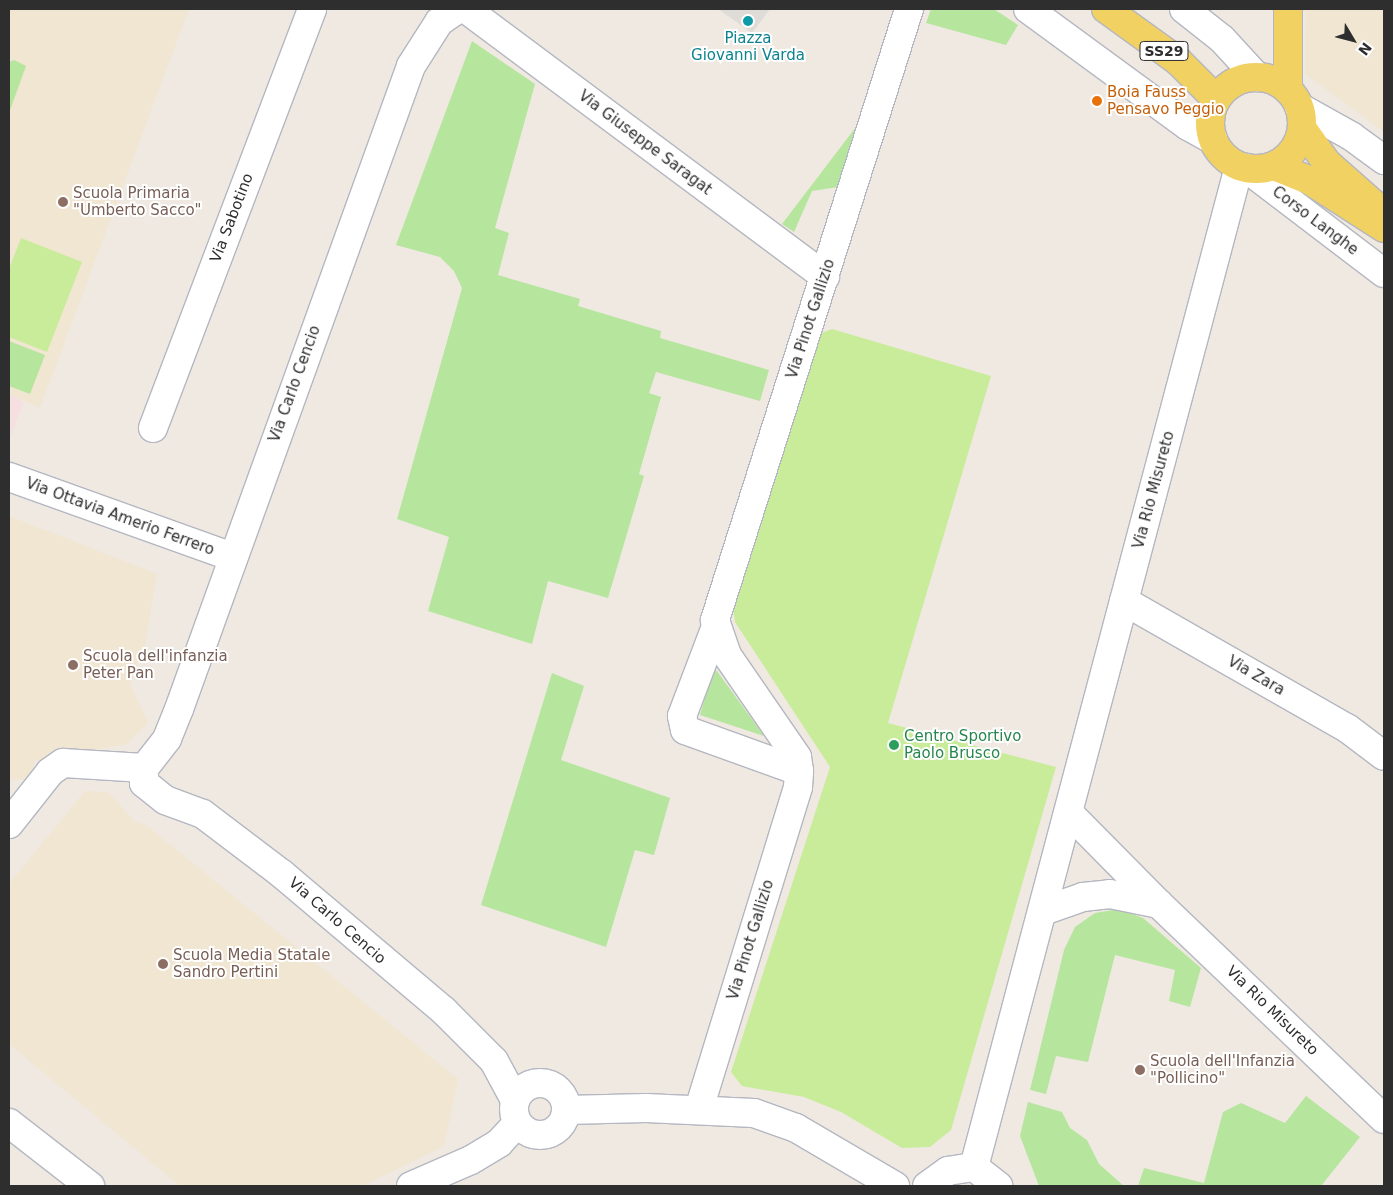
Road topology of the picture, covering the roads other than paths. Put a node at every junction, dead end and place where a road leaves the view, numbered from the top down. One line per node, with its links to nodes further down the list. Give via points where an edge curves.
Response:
1 (312, 9): 20 (street, Via Sabotino)
2 (458, 9): 22 (street, Via Carlo Cencio, via 439,22 411,66)
3 (466, 9): 19 (street, Via Giuseppe Saragat)
4 (909, 9): 19 (street, Via Pinot Gallizio)
5 (1028, 9): 12 (street)
6 (1106, 9): 10 (main road, SS29, via 1178,61)
7 (1184, 9): 9 (street, via 1222,39)
8 (1288, 9): 11 (main road)
9 (1257, 77): 10 (main road, via 1234,83); 11 (main road)
10 (1216, 99): 12 (main road, via 1210,126)
11 (1296, 109): 13 (street, via 1351,136); 14 (main road, via 1288,157); 16 (main road, via 1328,163)
12 (1213, 140): 15 (main road, via 1219,151)
13 (1384, 160)
14 (1274, 166): 15 (main road); 17 (main road, Corso Langhe, via 1309,180)
15 (1243, 167): 18 (street, Corso Langhe); 23 (street, Via Rio Misureto)
16 (1384, 214)
17 (1384, 228)
18 (1384, 273)
19 (825, 277): 24 (street, Via Pinot Gallizio)
20 (153, 428)
21 (9, 477): 22 (street, Via Ottavia Amerio Ferrero)
22 (232, 557): 26 (street, Via Carlo Cencio, via 167,739)
23 (1124, 600): 25 (street, Via Zara, via 1347,728); 28 (street, Via Rio Misureto)
24 (715, 629): 27 (street, Via Pinot Gallizio, via 728,655 797,756); 27 (street, Via Pinot Gallizio, via 682,716 685,730)
25 (1384, 756)
26 (144, 768): 29 (street, via 63,763 50,772); 34 (street, Via Carlo Cencio, via 144,783 152,793 203,814 282,874 443,1010 494,1061)
27 (799, 771): 32 (street, Via Pinot Gallizio, via 798,787)
28 (1069, 813): 30 (street, Via Rio Misureto); 31 (street, Via Rio Misureto)
29 (9, 824)
30 (1159, 904): 31 (street, via 1110,894 1083,897); 35 (street, Via Rio Misureto)
31 (1043, 911): 37 (street, Via Rio Misureto)
32 (700, 1109): 33 (street); 40 (street, via 754,1114 796,1128)
33 (566, 1110): 34 (street, via 560,1126 546,1135 530,1134); 34 (street, via 562,1094 549,1084 525,1087)
34 (516, 1112): 39 (street, via 499,1143 471,1160)
35 (1384, 1119)
36 (9, 1123): 38 (street)
37 (974, 1167): 41 (street, via 948,1171); 42 (street)
38 (90, 1186)
39 (411, 1186)
40 (895, 1186)
41 (927, 1186)
42 (998, 1186)

